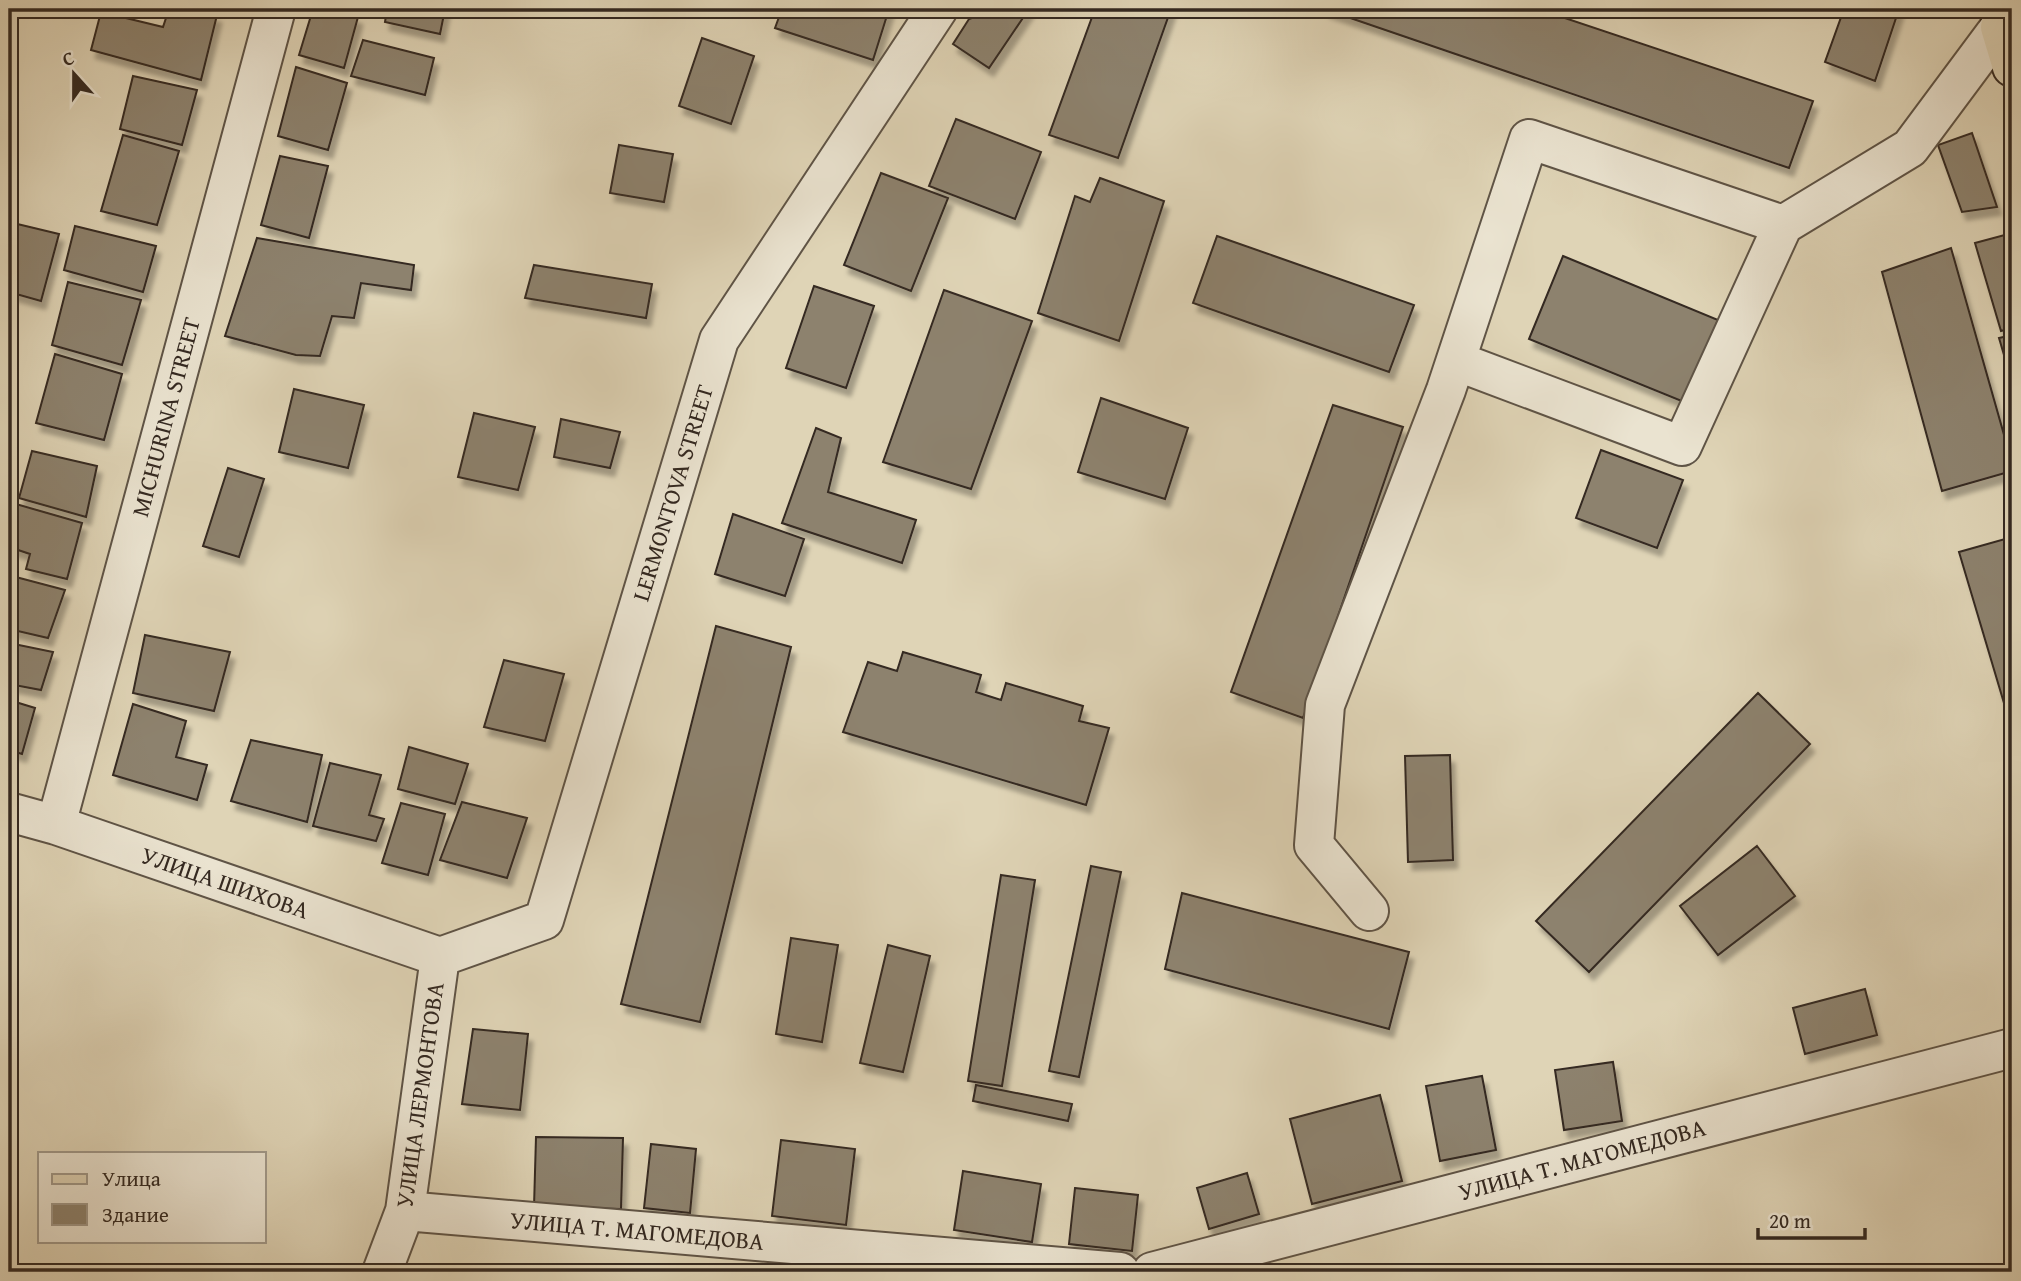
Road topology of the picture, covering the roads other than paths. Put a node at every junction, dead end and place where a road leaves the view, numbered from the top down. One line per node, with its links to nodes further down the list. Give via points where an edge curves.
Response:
1 (276, 9): 8 (street, MICHURINA STREET)
2 (938, 9): 10 (street, LERMONTOVA STREET, via 719,340 544,920)
3 (2003, 18): 4 (main road); 5 (street, via 1910,148)
4 (2012, 67)
5 (1783, 225): 6 (street, via 1682,446); 6 (street, via 1530,139)
6 (1456, 360): 9 (street, via 1325,705 1314,845)
7 (9, 812): 8 (street, УЛИЦА ШИХОВА)
8 (56, 825): 10 (street, УЛИЦА ШИХОВА)
9 (1369, 911)
10 (440, 957): 12 (street, УЛИЦА ЛЕРМОНТОВА)
11 (2012, 1048): 15 (street, УЛИЦА Т. МАГОМЕДОВА)
12 (405, 1211): 13 (street, УЛИЦА ЛЕРМОНТОВА); 14 (street, УЛИЦА Т. МАГОМЕДОВА)
13 (382, 1272)
14 (1120, 1272)
15 (1152, 1272)

